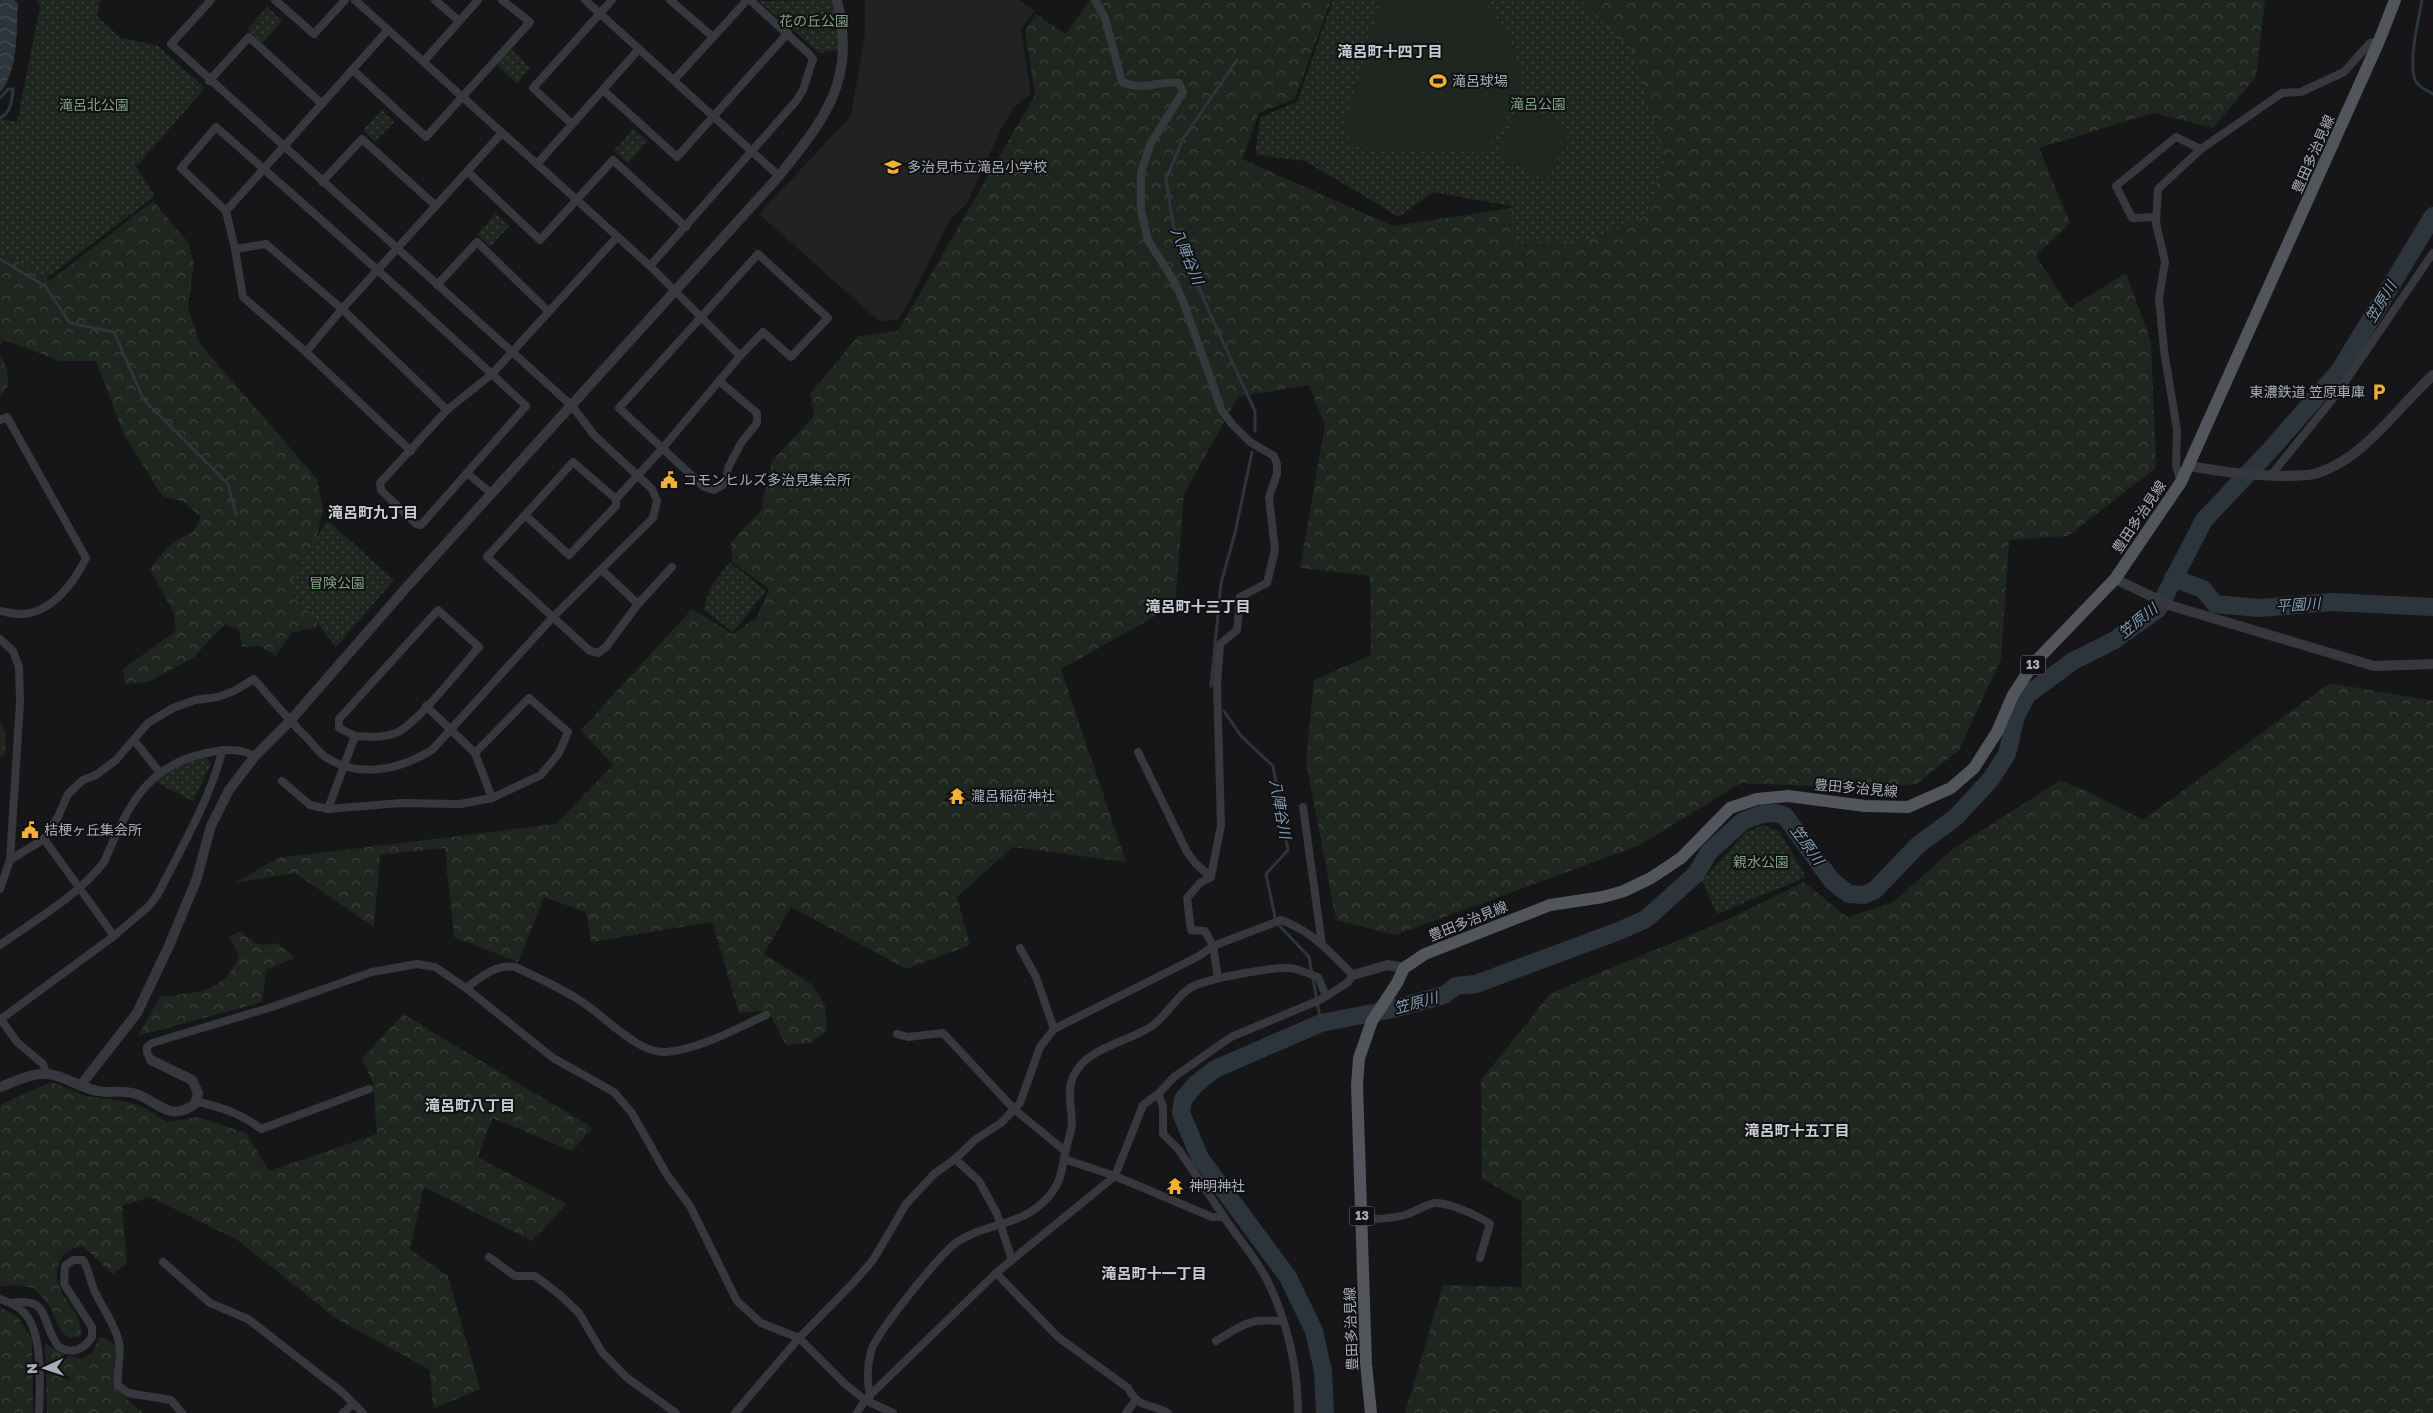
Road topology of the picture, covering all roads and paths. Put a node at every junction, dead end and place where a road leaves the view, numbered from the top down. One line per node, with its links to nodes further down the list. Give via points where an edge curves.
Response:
1 (211, 0): 25 (street, via 171,44)
2 (275, 0): 3 (street, via 314,34)
3 (345, 0)
4 (355, 0): 17 (street)
5 (435, 0): 16 (street)
6 (478, 0): 16 (street)
7 (502, 0): 27 (street, via 530,22)
8 (585, 0): 15 (street)
9 (612, 0): 15 (street)
10 (670, 0): 19 (street)
11 (748, 0): 18 (street); 19 (street)
12 (837, 0): 38 (street, via 843,26 841,75 815,132)
13 (1095, 0): 100 (street, via 1105,18 1122,82 1135,88 1171,82 1179,84 1183,92 1151,143 1141,172 1141,211 1148,240 1179,292 1222,411 1250,442 1274,456 1277,464 1277,474 1268,497 1275,550 1267,583 1240,598 1236,630 1220,644 1217,684 1220,825)
14 (2395, 0): 20 (main road, 豊田多治見線 / 13)
15 (600, 13): 21 (street); 30 (street, via 533,88)
16 (459, 21): 22 (street)
17 (387, 31): 22 (street); 23 (street)
18 (788, 33): 29 (street); 34 (street, via 813,59 810,71 796,101)
19 (712, 36): 24 (street)
20 (2379, 41): 33 (street, via 2370,43 2344,72 2301,92 2282,93); 67 (main road, 豊田多治見線 / 13)
21 (639, 49): 24 (street); 26 (street)
22 (424, 61): 27 (street)
23 (353, 70): 27 (street, via 426,137); 28 (street)
24 (674, 80): 29 (street)
25 (210, 81): 28 (street, via 249,37); 32 (street)
26 (603, 90): 29 (street, via 677,157); 30 (street)
27 (463, 97): 31 (street)
28 (322, 104): 32 (street)
29 (714, 115): 34 (street)
30 (572, 124): 35 (street)
31 (501, 134): 35 (street); 37 (street)
32 (284, 147): 36 (street); 39 (street)
33 (2201, 149): 43 (street, via 2158,189); 43 (street, via 2176,137 2116,186 2132,218)
34 (753, 151): 38 (street); 44 (street)
35 (537, 164): 40 (street)
36 (264, 170): 42 (street); 42 (street, via 216,128 181,168); 50 (street)
37 (468, 172): 40 (street, via 540,240); 41 (street)
38 (779, 176): 52 (street)
39 (322, 182): 41 (street, via 362,139); 47 (street)
40 (578, 200): 44 (street, via 613,160); 45 (street)
41 (436, 206): 47 (street)
42 (226, 211): 46 (street)
43 (2156, 217): 71 (street, via 2164,262 2159,298 2177,430 2176,466)
44 (686, 226): 49 (street)
45 (617, 237): 49 (street); 54 (street)
46 (235, 248): 53 (street, via 266,244); 56 (street, via 243,297)
47 (398, 250): 50 (street); 51 (street)
48 (2433, 253): 69 (street, via 2336,395)
49 (650, 266): 52 (street)
50 (379, 270): 53 (street); 59 (street)
51 (437, 285): 54 (street, via 477,242); 57 (street)
52 (677, 290): 55 (street); 62 (street)
53 (342, 309): 56 (street); 63 (street)
54 (548, 310): 57 (street)
55 (700, 317): 58 (street); 58 (street, via 758,254 828,318 791,357 763,332); 65 (street, via 619,408)
56 (306, 352): 66 (street)
57 (512, 353): 59 (street); 62 (street)
58 (740, 356): 61 (street)
59 (492, 374): 63 (street); 68 (street, via 526,406)
60 (2433, 375): 69 (street, via 2349,457 2328,469 2308,475)
61 (720, 381): 65 (street); 65 (street, via 757,412 757,423 741,443 722,486 714,490 704,487)
62 (572, 406): 70 (street, via 594,435); 72 (street)
63 (447, 410): 66 (street)
64 (0, 420): 79 (street, via 7,418 86,558 70,585 44,606 21,614)
65 (661, 450): 70 (street)
66 (410, 451): 68 (street, via 380,483 381,490 416,524 421,525)
67 (2190, 466): 69 (street, via 2228,474); 71 (main road, 豊田多治見線 / 13)
68 (467, 473): 72 (street)
69 (2272, 474)
70 (638, 475): 73 (street); 76 (street, via 652,489 657,501 653,518)
71 (2181, 482): 77 (main road, 豊田多治見線 / 13)
72 (492, 494): 84 (street)
73 (616, 499): 74 (street, via 572,462); 74 (street, via 616,506 569,556)
74 (525, 515): 80 (street, via 487,557)
75 (672, 567): 78 (street)
76 (602, 570): 78 (street); 80 (street)
77 (2115, 580): 82 (street, via 2172,606 2374,666); 108 (main road, 豊田多治見線 / 13, via 2034,663 2012,695 1997,732 1974,768 1951,788 1908,807 1865,806 1788,796 1757,799 1730,808 1680,858 1651,878 1617,893 1550,905 1497,924 1425,954)
78 (638, 604): 80 (street, via 598,653 590,651)
79 (0, 611)
80 (552, 617): 85 (street)
81 (0, 639): 99 (street, via 13,651 19,667 20,702)
82 (2433, 664)
83 (426, 706): 85 (street); 86 (street, via 398,732 377,738); 86 (street, via 479,647 438,610 339,719 339,728)
84 (290, 721): 87 (street, via 254,679 218,697 195,700 173,708 148,722); 91 (street); 92 (street, via 326,758)
85 (451, 730): 90 (street); 92 (street, via 432,750 413,761 386,770)
86 (355, 736): 92 (street)
87 (134, 740): 93 (street); 98 (street, via 106,769 83,780 68,794)
88 (222, 750): 91 (street, via 244,750); 93 (street, via 190,756); 103 (street, via 219,767 158,894)
89 (1138, 752): 100 (street, via 1187,852)
90 (475, 753): 95 (street); 95 (street, via 530,698 568,732 560,752 542,775)
91 (255, 756): 119 (street, via 229,790 211,826 196,881 137,1013)
92 (344, 766): 97 (street)
93 (160, 773): 101 (street, via 136,796 104,862)
94 (282, 781): 97 (street, via 310,805)
95 (492, 798): 97 (street, via 460,804 401,803)
96 (1303, 807): 104 (street)
97 (328, 809)
98 (44, 839): 99 (street); 101 (street)
99 (10, 860): 102 (street)
100 (1211, 877): 106 (street, via 1200,883 1188,898 1191,930 1205,932)
101 (80, 887): 103 (street); 105 (street)
102 (0, 888)
103 (114, 936): 114 (street)
104 (1322, 944): 106 (street, via 1300,927 1282,920); 109 (street)
105 (0, 945)
106 (1214, 946): 110 (street); 115 (street)
107 (1020, 948): 115 (street, via 1036,977)
108 (1404, 968): 109 (street, via 1388,966); 129 (main road, 豊田多治見線 / 13, via 1372,1020 1360,1058 1357,1085)
109 (1353, 975): 112 (street, via 1347,983)
110 (1218, 978): 112 (street, via 1300,969 1318,977); 125 (street, via 1189,988 1152,1026 1082,1063 1069,1088 1072,1127)
111 (466, 988): 113 (street, via 490,971 504,966 515,968 580,1000 646,1047 665,1052 720,1036); 117 (street, via 435,968 418,964 372,972 152,1043 147,1047); 139 (street, via 554,1058 614,1092 632,1113 667,1175 690,1206 737,1301 760,1323)
112 (1324, 997): 122 (street, via 1231,1037 1174,1077)
113 (766, 1015)
114 (0, 1018): 118 (street, via 17,1042 43,1064)
115 (1054, 1029): 124 (street, via 1040,1048 1020,1103)
116 (897, 1034): 124 (street, via 908,1037 943,1033)
117 (152, 1060): 123 (street, via 192,1080 198,1093)
118 (46, 1073): 119 (street); 120 (street)
119 (81, 1085): 123 (street, via 99,1092 118,1090 137,1094 165,1110 177,1112)
120 (0, 1087)
121 (369, 1089): 123 (street, via 261,1129 230,1110)
122 (1158, 1094): 127 (street, via 1143,1105); 128 (street, via 1163,1106 1163,1134 1179,1150)
123 (195, 1101)
124 (1014, 1109): 125 (street); 126 (street)
125 (1065, 1155): 127 (street); 130 (street, via 1059,1183 1050,1196 1020,1218)
126 (955, 1159): 130 (street, via 979,1181); 139 (street, via 934,1174 906,1204 873,1260)
127 (1115, 1176): 128 (street, via 1176,1204 1212,1217); 133 (street)
128 (1224, 1217): 138 (street, via 1267,1280)
129 (1362, 1220): 132 (street, via 1406,1215 1433,1204 1463,1210 1490,1224); 155 (main road, 豊田多治見線 / 13, via 1366,1364)
130 (1001, 1226): 133 (street); 141 (street, via 984,1229 957,1242 884,1328 871,1351)
131 (489, 1257): 148 (street, via 515,1276 535,1276 557,1293 579,1313 602,1352 626,1377)
132 (1480, 1258)
133 (1012, 1260): 135 (street)
134 (163, 1262): 143 (street, via 210,1304 248,1319)
135 (996, 1273): 141 (street); 142 (street, via 1058,1337 1128,1388)
136 (0, 1299): 137 (street)
137 (11, 1303): 144 (street, via 26,1314 36,1335); 145 (street, via 25,1300 38,1306 60,1348 66,1351 81,1349 92,1337 92,1327 64,1284 64,1266 73,1260 83,1260 119,1343 118,1385 128,1393 171,1400)
138 (1283, 1321): 140 (street, via 1256,1319); 154 (street, via 1298,1391)
139 (798, 1338): 141 (street, via 845,1384); 149 (street)
140 (1216, 1341)
141 (868, 1398): 150 (street); 151 (street)
142 (1135, 1401): 152 (street); 153 (street)
143 (353, 1404): 146 (street); 147 (street)
144 (39, 1413)
145 (182, 1413)
146 (343, 1413)
147 (363, 1413)
148 (676, 1413)
149 (735, 1413)
150 (857, 1413)
151 (893, 1413)
152 (1126, 1413)
153 (1168, 1413)
154 (1298, 1413)
155 (1372, 1413)

